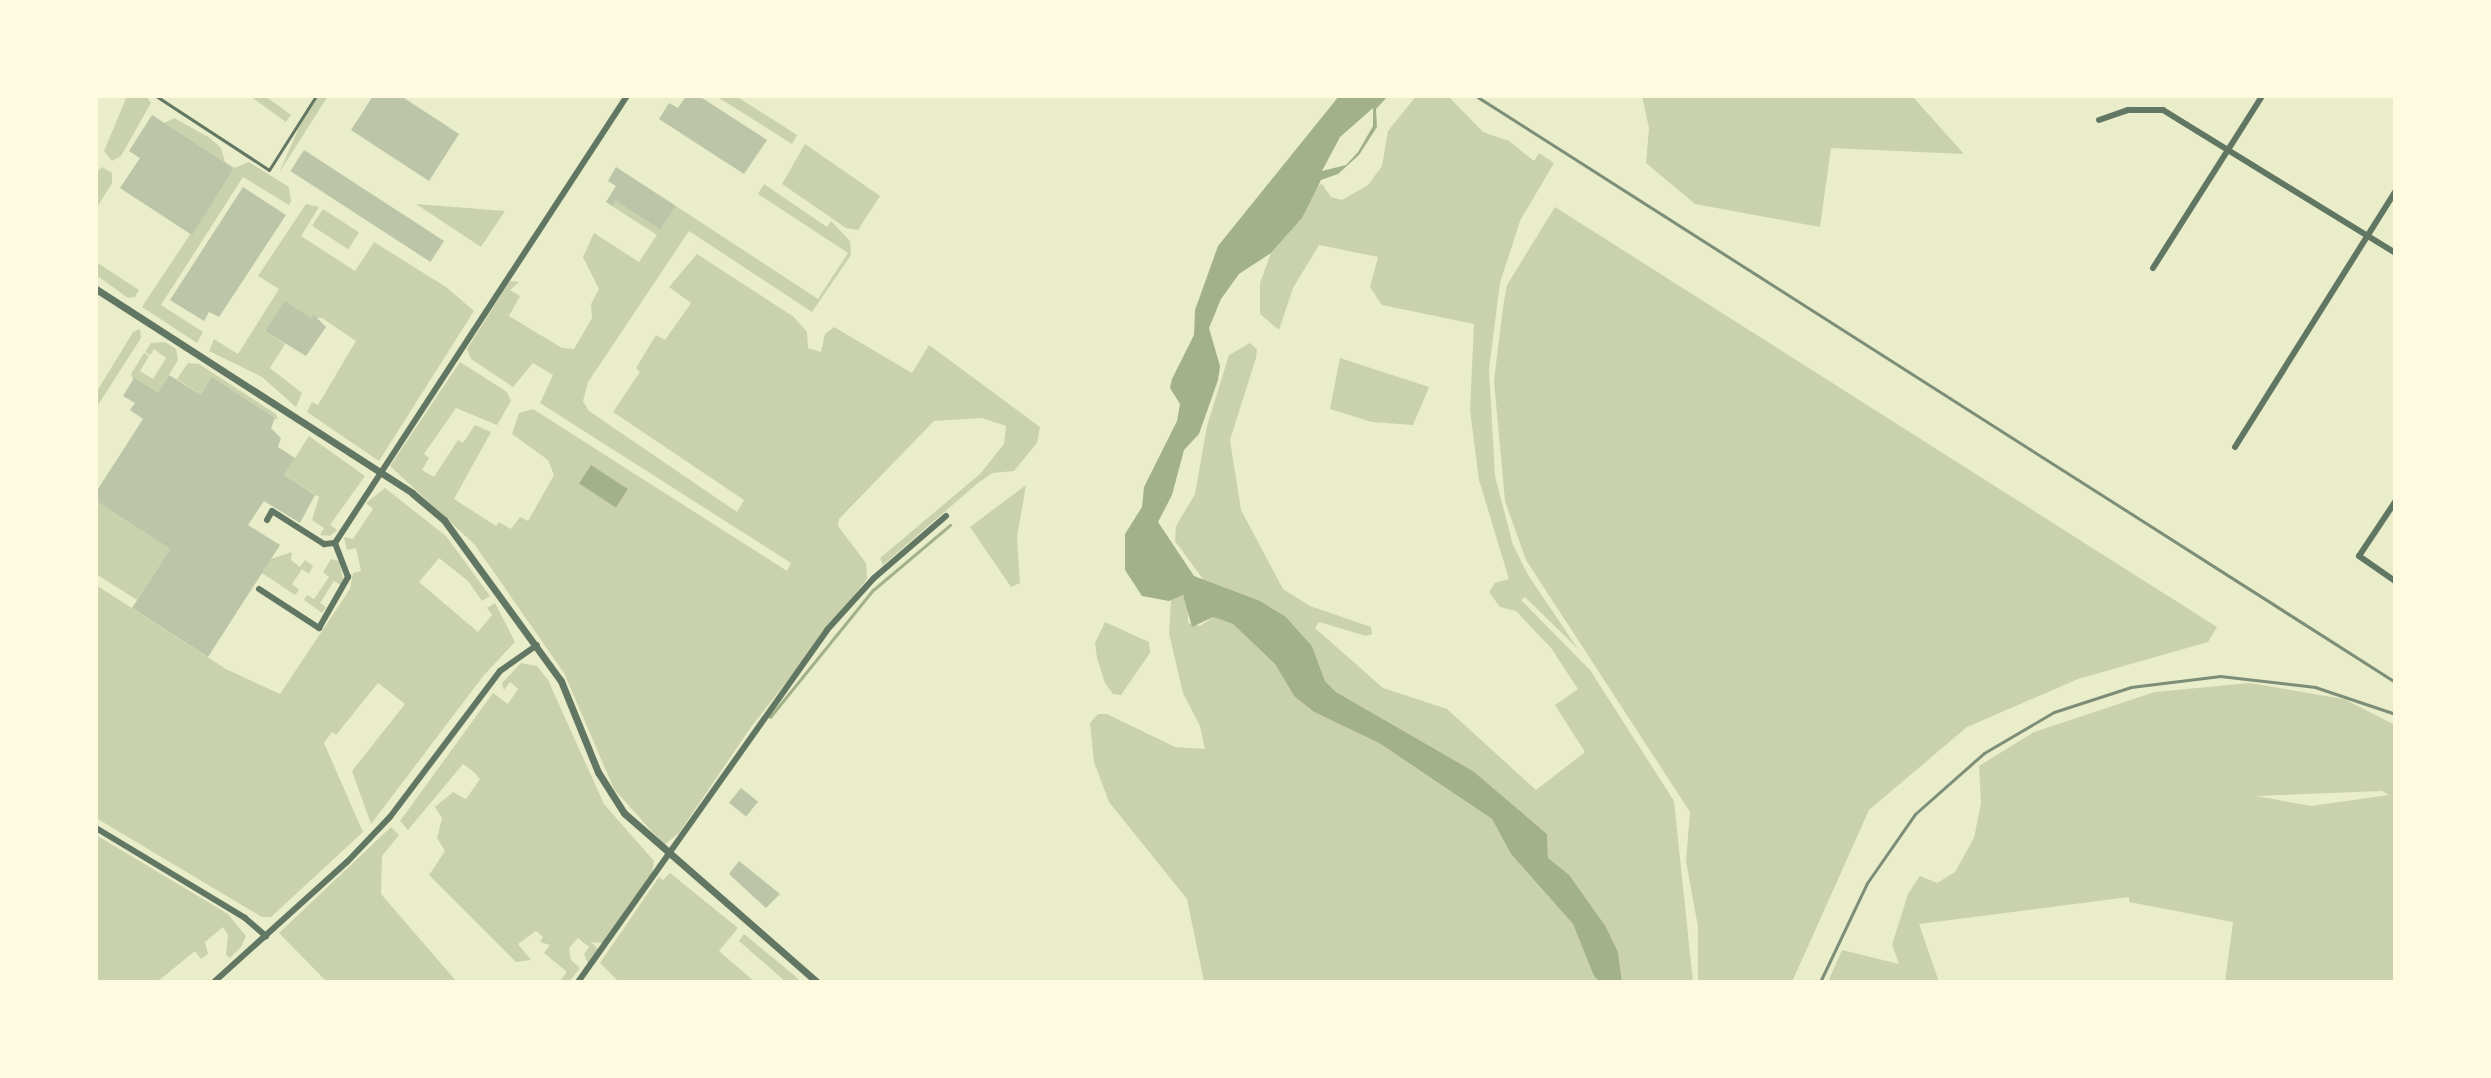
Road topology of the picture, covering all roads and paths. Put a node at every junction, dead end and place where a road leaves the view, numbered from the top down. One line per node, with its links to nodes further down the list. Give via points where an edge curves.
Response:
1 (156, 96): 2 (lane, via 269,170)
2 (316, 96)
3 (627, 96): 13 (street)
4 (2262, 96): 6 (street)
5 (2099, 120): 6 (street, via 2128,110 2163,110)
6 (2229, 149): 8 (street); 10 (street)
7 (2395, 192): 8 (street)
8 (2368, 236): 9 (street); 12 (street)
9 (2395, 253)
10 (2153, 268)
11 (96, 289): 13 (street)
12 (2235, 447)
13 (379, 473): 17 (street); 20 (street, via 450,527)
14 (2395, 502): 18 (street, via 2359,556)
15 (946, 516): 22 (street, via 874,578 827,630)
16 (267, 520): 17 (street, via 272,511 324,544)
17 (335, 543): 19 (street, via 348,577 319,628)
18 (2395, 581)
19 (259, 589)
20 (537, 645): 22 (street, via 570,699 604,784 635,826); 23 (street, via 500,671 390,817)
21 (96, 828): 23 (street)
22 (668, 856): 25 (street); 26 (street)
23 (266, 936): 24 (street)
24 (214, 982)
25 (578, 982)
26 (817, 982)

